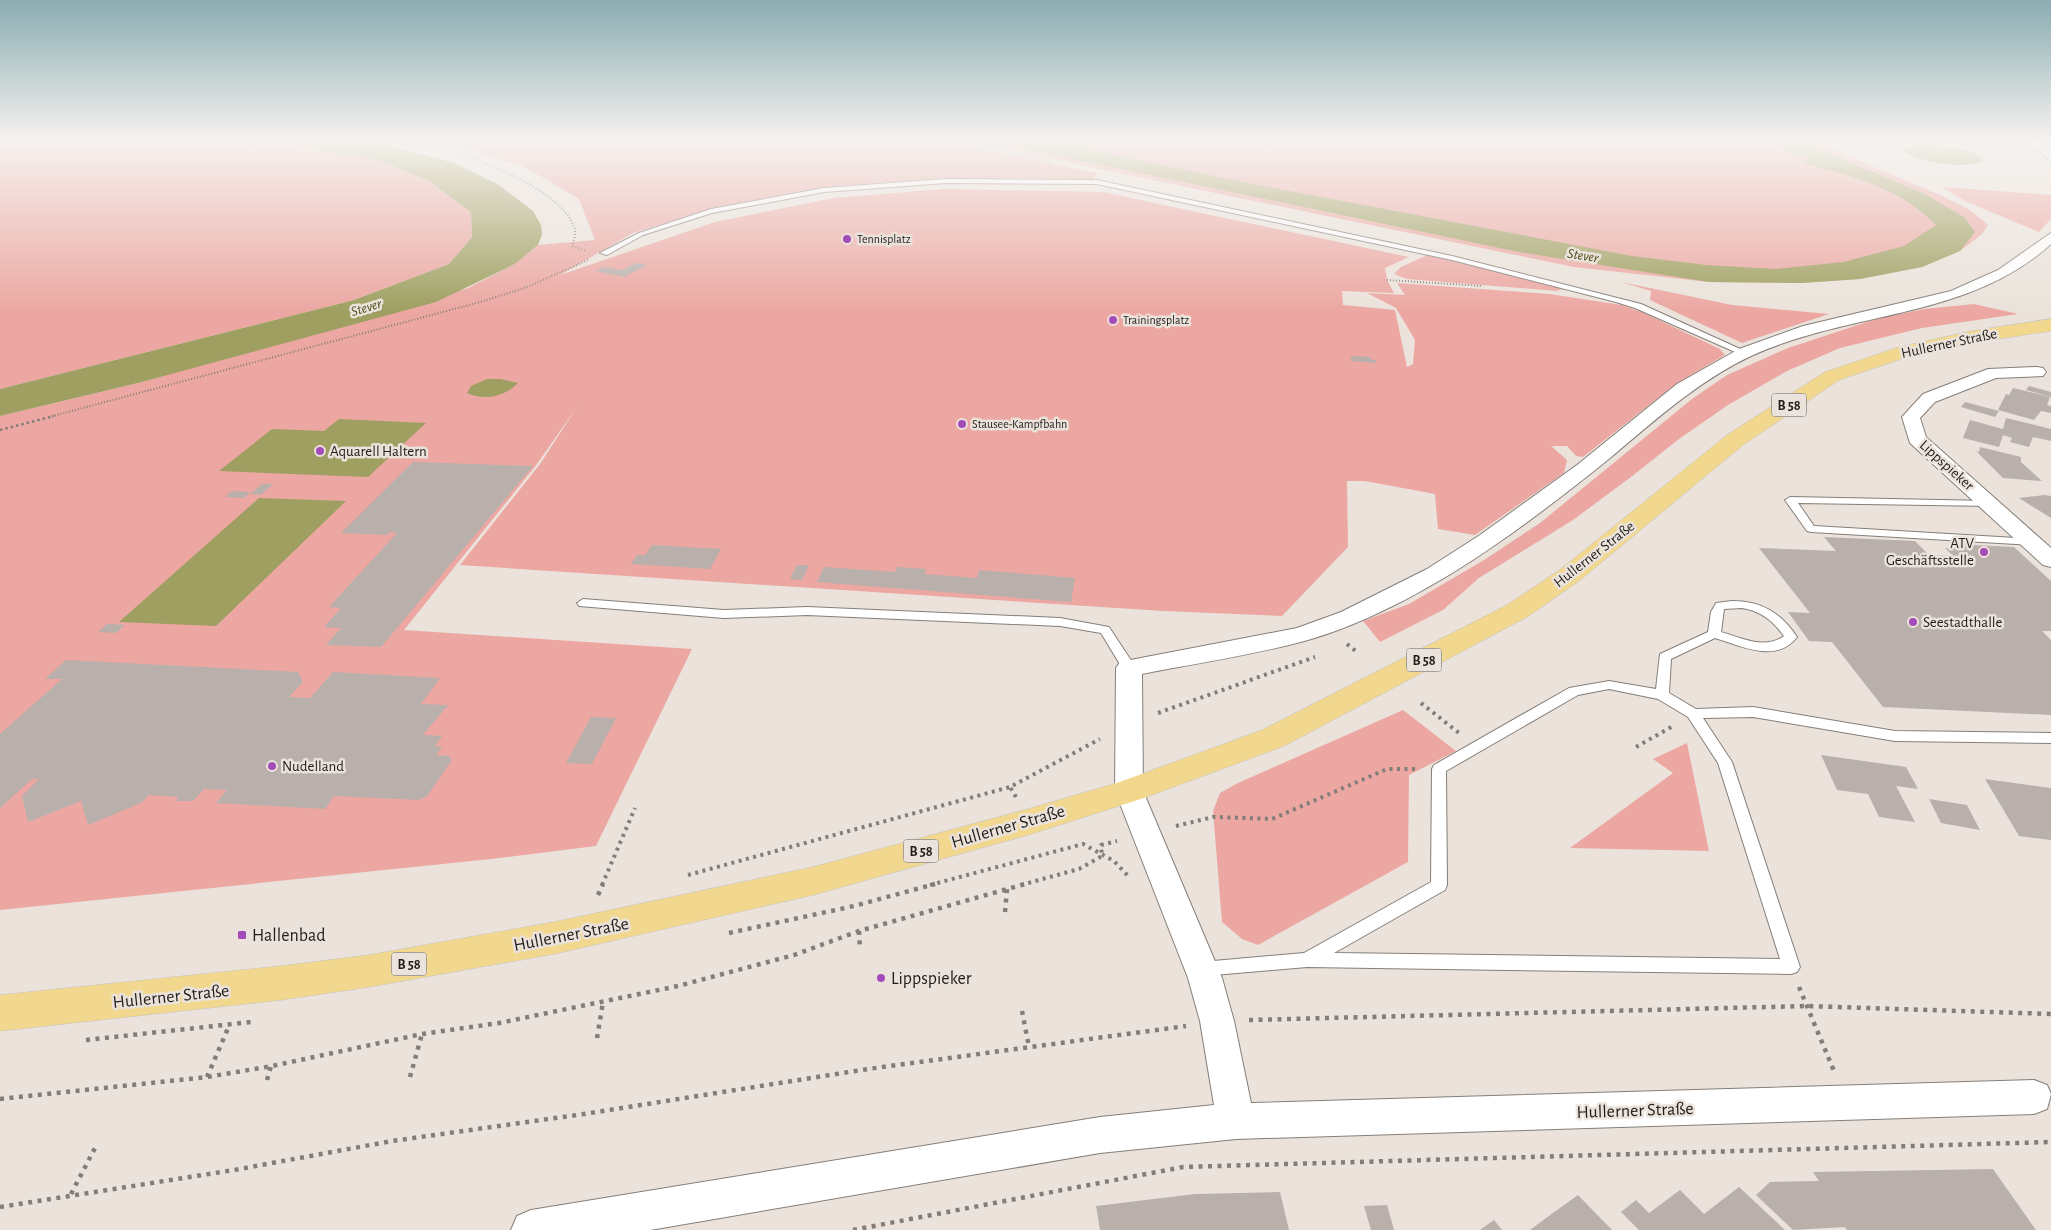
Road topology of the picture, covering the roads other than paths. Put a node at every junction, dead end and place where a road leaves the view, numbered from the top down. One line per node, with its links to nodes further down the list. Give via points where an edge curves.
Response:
1 (784, 197): 4 (lane, via 711,211 641,234)
2 (1169, 197): 6 (lane, via 1452,258 1612,298)
3 (2051, 237): 6 (street, via 2003,273 1956,294 1842,320 1776,340)
4 (604, 253)
5 (2051, 325): 17 (main road, Hullerner Straße / B 58, via 1972,337 1899,353 1832,376 1735,440 1570,575 1517,611 1273,738)
6 (1746, 353): 13 (street, via 1683,388 1584,469 1488,540 1435,574 1349,617 1302,634)
7 (2037, 372): 8 (street, Lippspieker, via 1994,373 1930,398 1911,417 1917,439)
8 (1990, 504): 9 (street, Lippspieker); 9 (lane, via 1790,500 1811,529)
9 (2033, 542): 10 (street, Lippspieker)
10 (2051, 560)
11 (583, 603): 13 (lane, via 717,613 807,611 1060,622 1105,630)
12 (1714, 634): 12 (lane, via 1758,647 1778,647 1791,637 1779,619 1766,611 1732,603 1720,606 1716,611); 14 (lane, via 1665,657)
13 (1128, 668): 17 (street)
14 (1662, 695): 15 (lane); 18 (lane, via 1609,685 1574,690 1439,769 1439,885)
15 (1693, 714): 16 (lane, via 1752,712 1895,736); 18 (lane, via 1725,762 1791,967)
16 (2051, 738)
17 (1129, 790): 19 (street); 20 (main road, Hullerner Straße / B 58, via 1028,822 814,881 554,938 281,983)
18 (1307, 960): 19 (lane)
19 (1202, 970): 22 (street, via 1202,1024)
20 (0, 1013)
21 (2034, 1097): 22 (street, Hullerner Straße)
22 (1236, 1121): 23 (street, Hullerner Straße, via 1100,1134)
23 (531, 1230)

